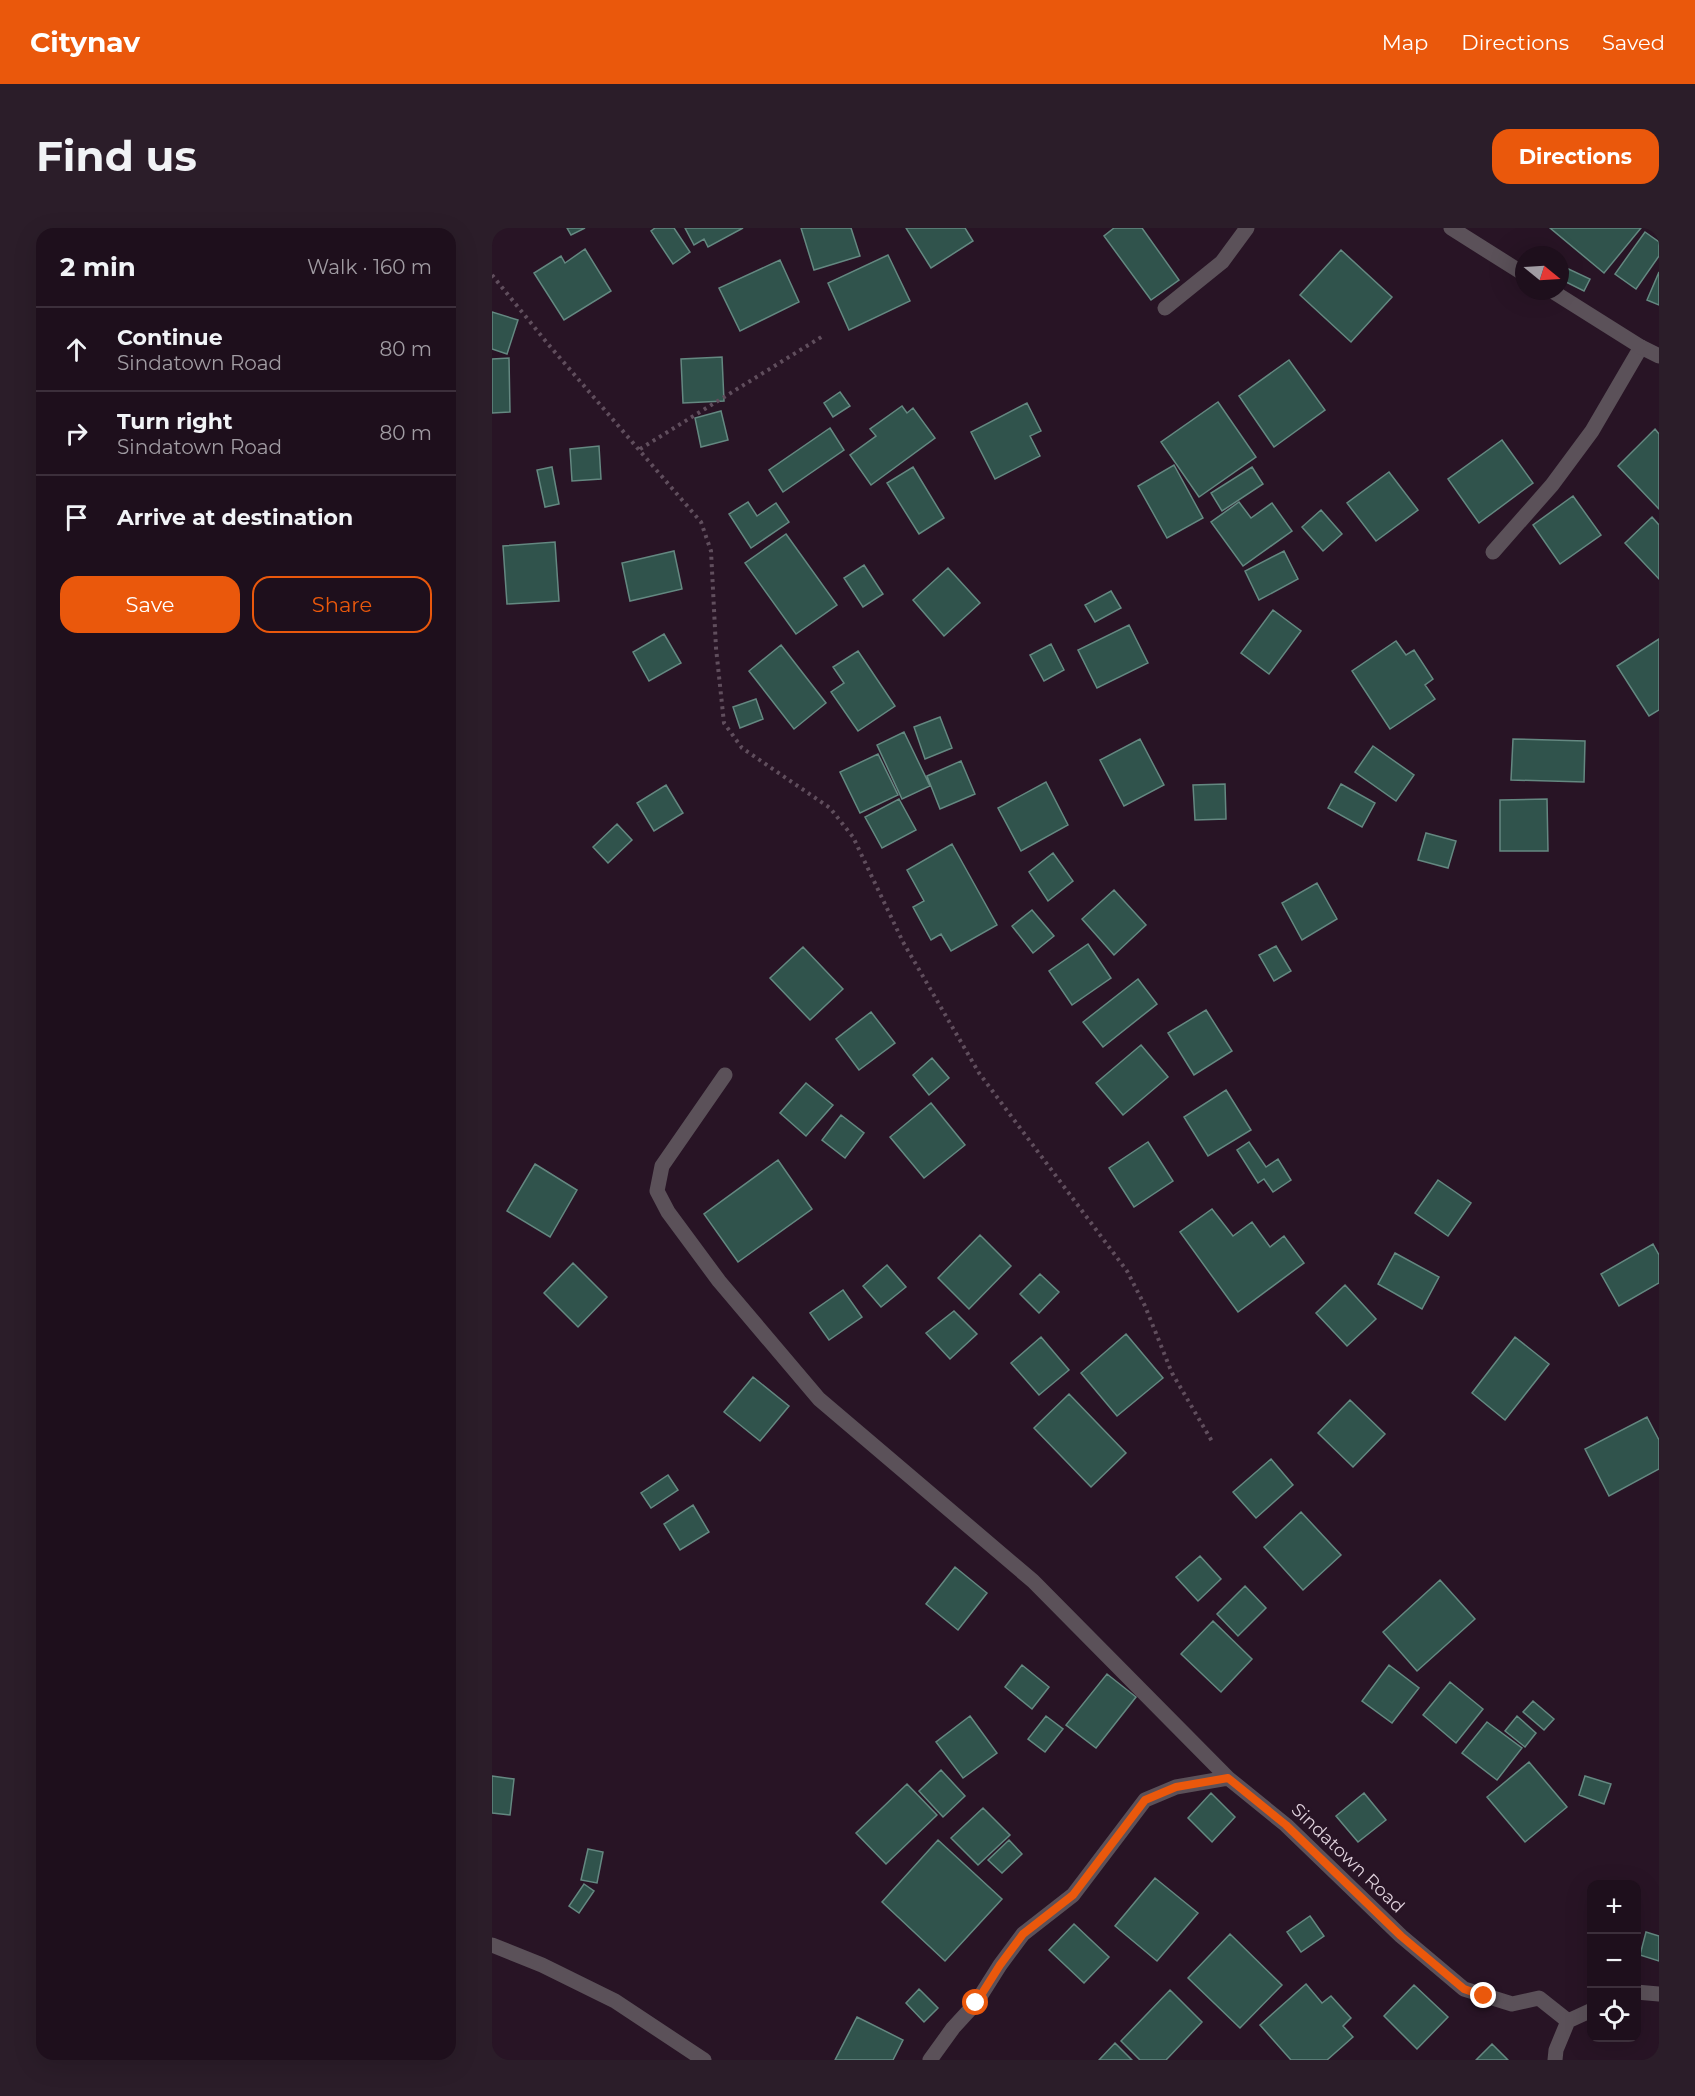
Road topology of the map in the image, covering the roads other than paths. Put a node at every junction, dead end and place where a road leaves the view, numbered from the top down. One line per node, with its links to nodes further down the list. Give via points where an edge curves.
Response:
1 (1247, 228): 5 (street, via 1222,262)
2 (1451, 228): 3 (street)
3 (1515, 268)
4 (1566, 300): 6 (street)
5 (1165, 308)
6 (1641, 347): 7 (street); 8 (street, via 1593,431)
7 (1659, 356)
8 (1493, 552)
9 (725, 1075): 10 (street, via 662,1166 657,1191 668,1212 719,1281 819,1399 1033,1581)
10 (1228, 1778): 15 (street, Sindatown Road, via 1286,1825 1401,1936 1464,1989 1512,2004 1539,1998); 17 (street, via 1176,1787 1145,1800 1073,1895 1023,1934 976,2003)
11 (492, 1945): 16 (street, via 615,2001)
12 (1641, 1992): 13 (street)
13 (1659, 1994)
14 (1587, 2012): 15 (street)
15 (1568, 2021): 18 (street)
16 (704, 2060)
17 (930, 2060)
18 (1555, 2060)

